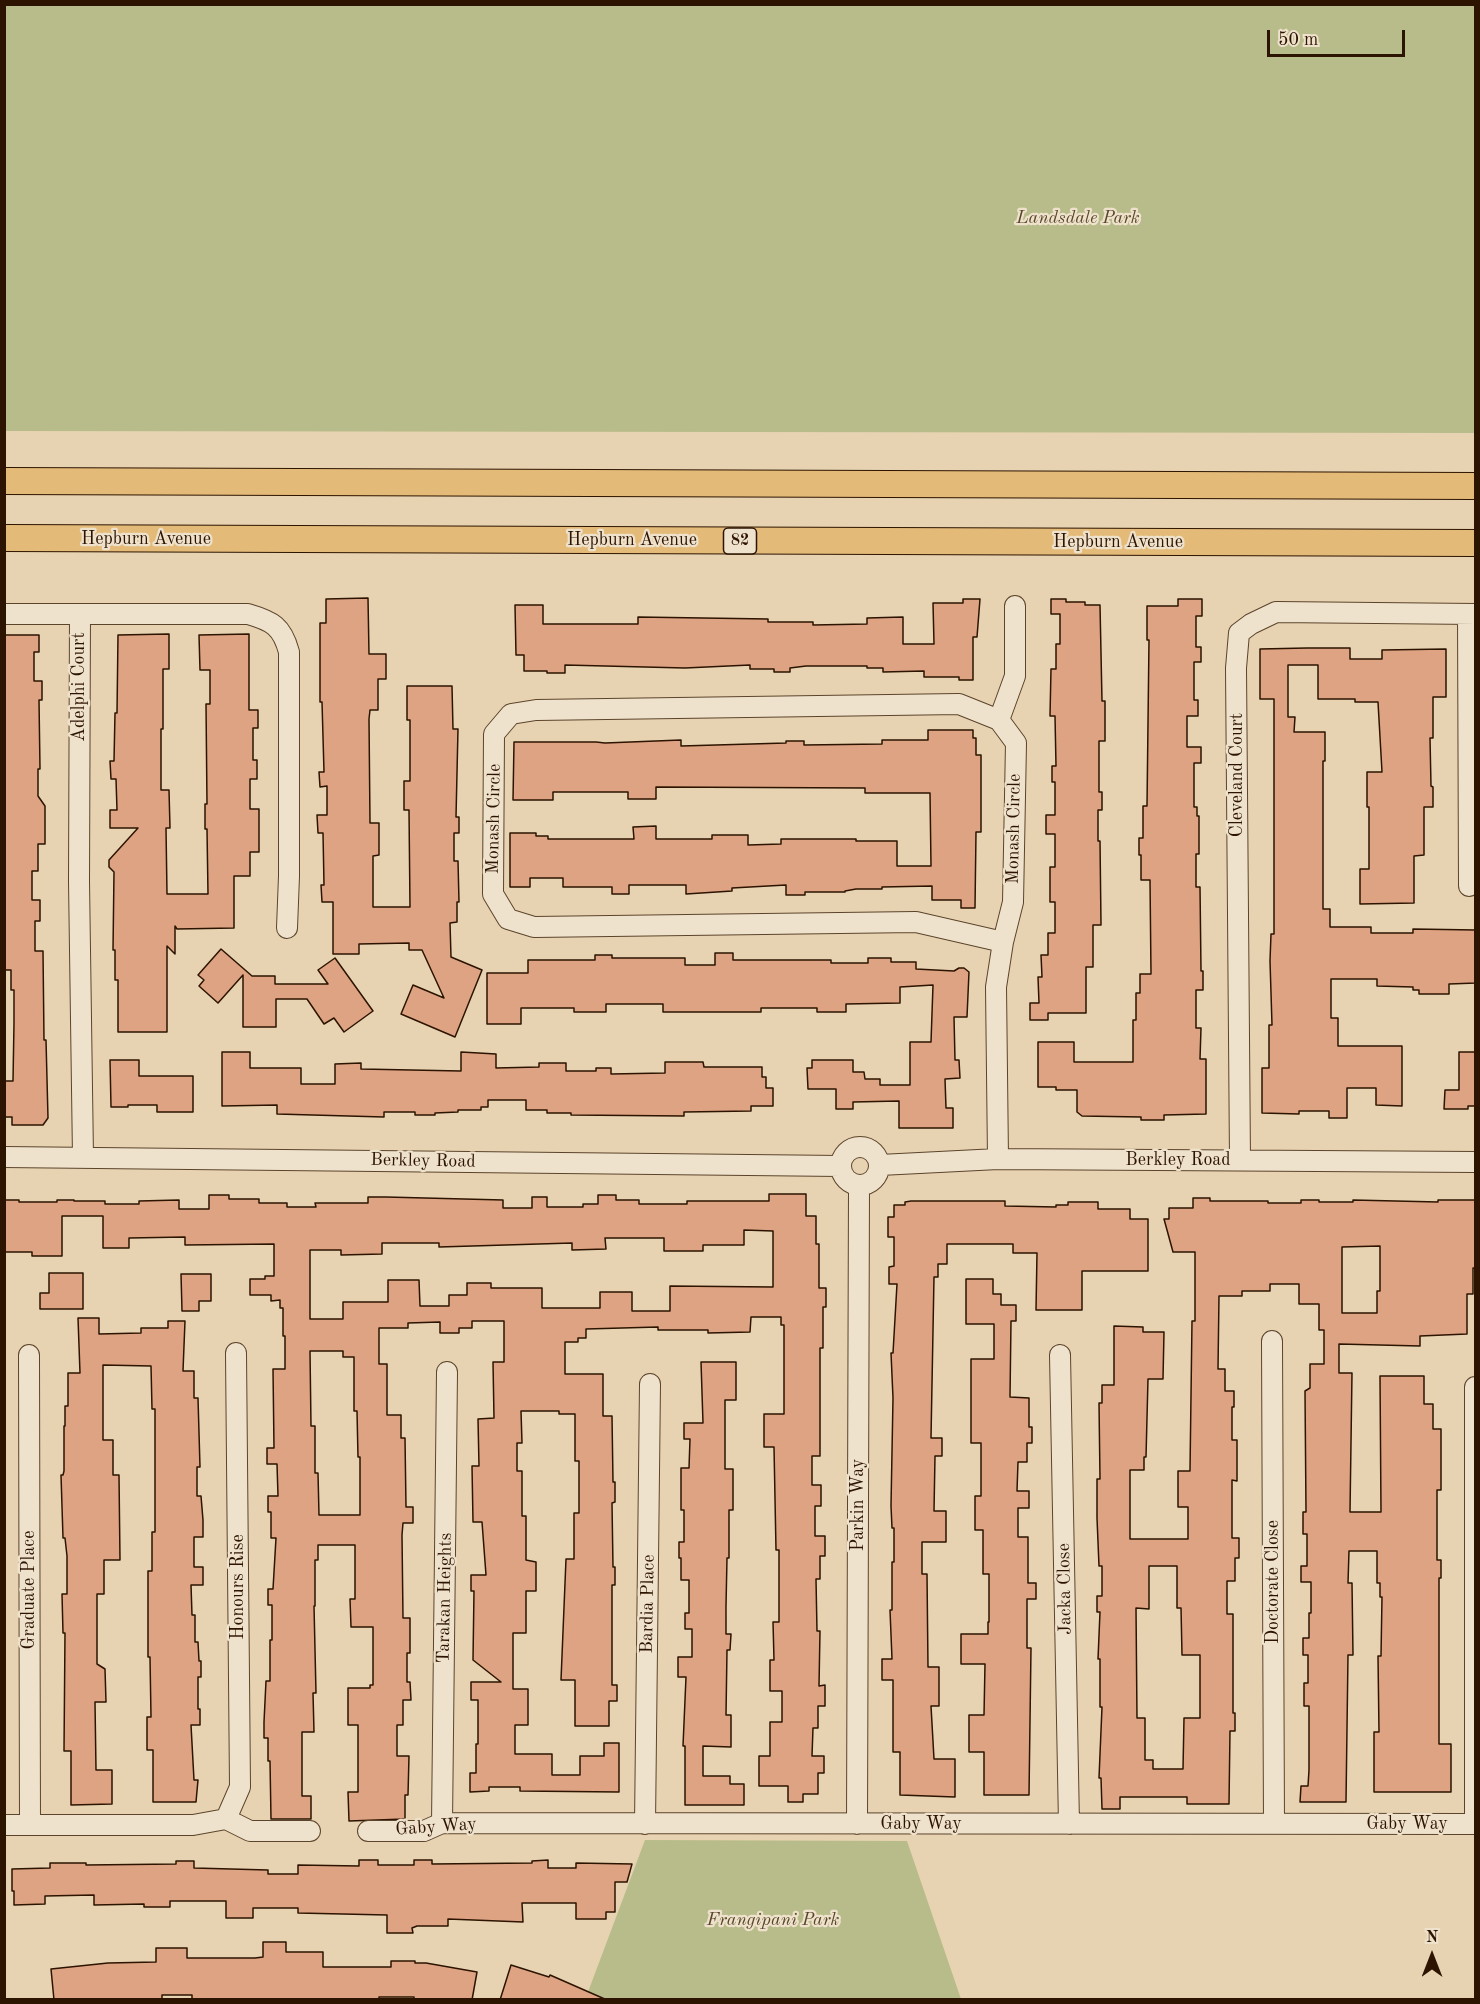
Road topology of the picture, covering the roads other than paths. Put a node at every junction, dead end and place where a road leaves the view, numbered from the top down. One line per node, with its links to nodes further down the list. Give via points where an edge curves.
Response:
1 (4, 481): 2 (main road)
2 (1476, 486)
3 (4, 538): 4 (main road, Hepburn Avenue / 82)
4 (1476, 543)
5 (1015, 606): 9 (street, via 1015,676)
6 (4, 614): 7 (street)
7 (80, 614): 11 (street, Adelphi Court, via 248,614 263,618 285,636 289,652); 13 (street, Adelphi Court)
8 (1472, 614): 10 (street); 16 (street, Cleveland Court, via 1276,612 1239,633 1236,680)
9 (999, 720): 12 (street, Monash Circle, via 1016,743 1013,902); 12 (street, Monash Circle, via 959,704 536,710 511,714 495,734 493,894 508,920 534,927 916,922)
10 (1469, 886)
11 (287, 928)
12 (1003, 942): 15 (street, Monash Circle, via 996,987)
13 (83, 1157): 14 (street, Berkley Road); 19 (street, Berkley Road)
14 (4, 1158)
15 (998, 1159): 16 (street, Berkley Road); 18 (street, Berkley Road)
16 (1240, 1160): 17 (street, Berkley Road)
17 (1476, 1162)
18 (880, 1164): 19 (street, via 873,1152 860,1147 846,1153); 20 (street, via 874,1180)
19 (841, 1166): 20 (street, via 846,1180)
20 (860, 1186): 31 (street, Parkin Way)
21 (1272, 1341): 33 (street, Doctorate Close)
22 (236, 1353): 28 (street, Honours Rise, via 240,1787)
23 (1060, 1354): 32 (street, Jacka Close)
24 (29, 1355): 36 (street, Graduate Place)
25 (447, 1372): 29 (street, Tarakan Heights)
26 (650, 1384): 30 (street, Bardia Place)
27 (1475, 1387): 34 (street)
28 (226, 1819): 36 (street, via 193,1825); 37 (street, via 250,1831)
29 (442, 1823): 30 (street, Gaby Way); 38 (street, Gaby Way, via 424,1831)
30 (645, 1824): 31 (street, Gaby Way)
31 (857, 1824): 32 (street, Gaby Way)
32 (1069, 1824): 33 (street, Gaby Way)
33 (1274, 1824): 34 (street, Gaby Way)
34 (1475, 1824)
35 (4, 1825): 36 (street)
36 (30, 1825)
37 (310, 1831)
38 (368, 1831)

